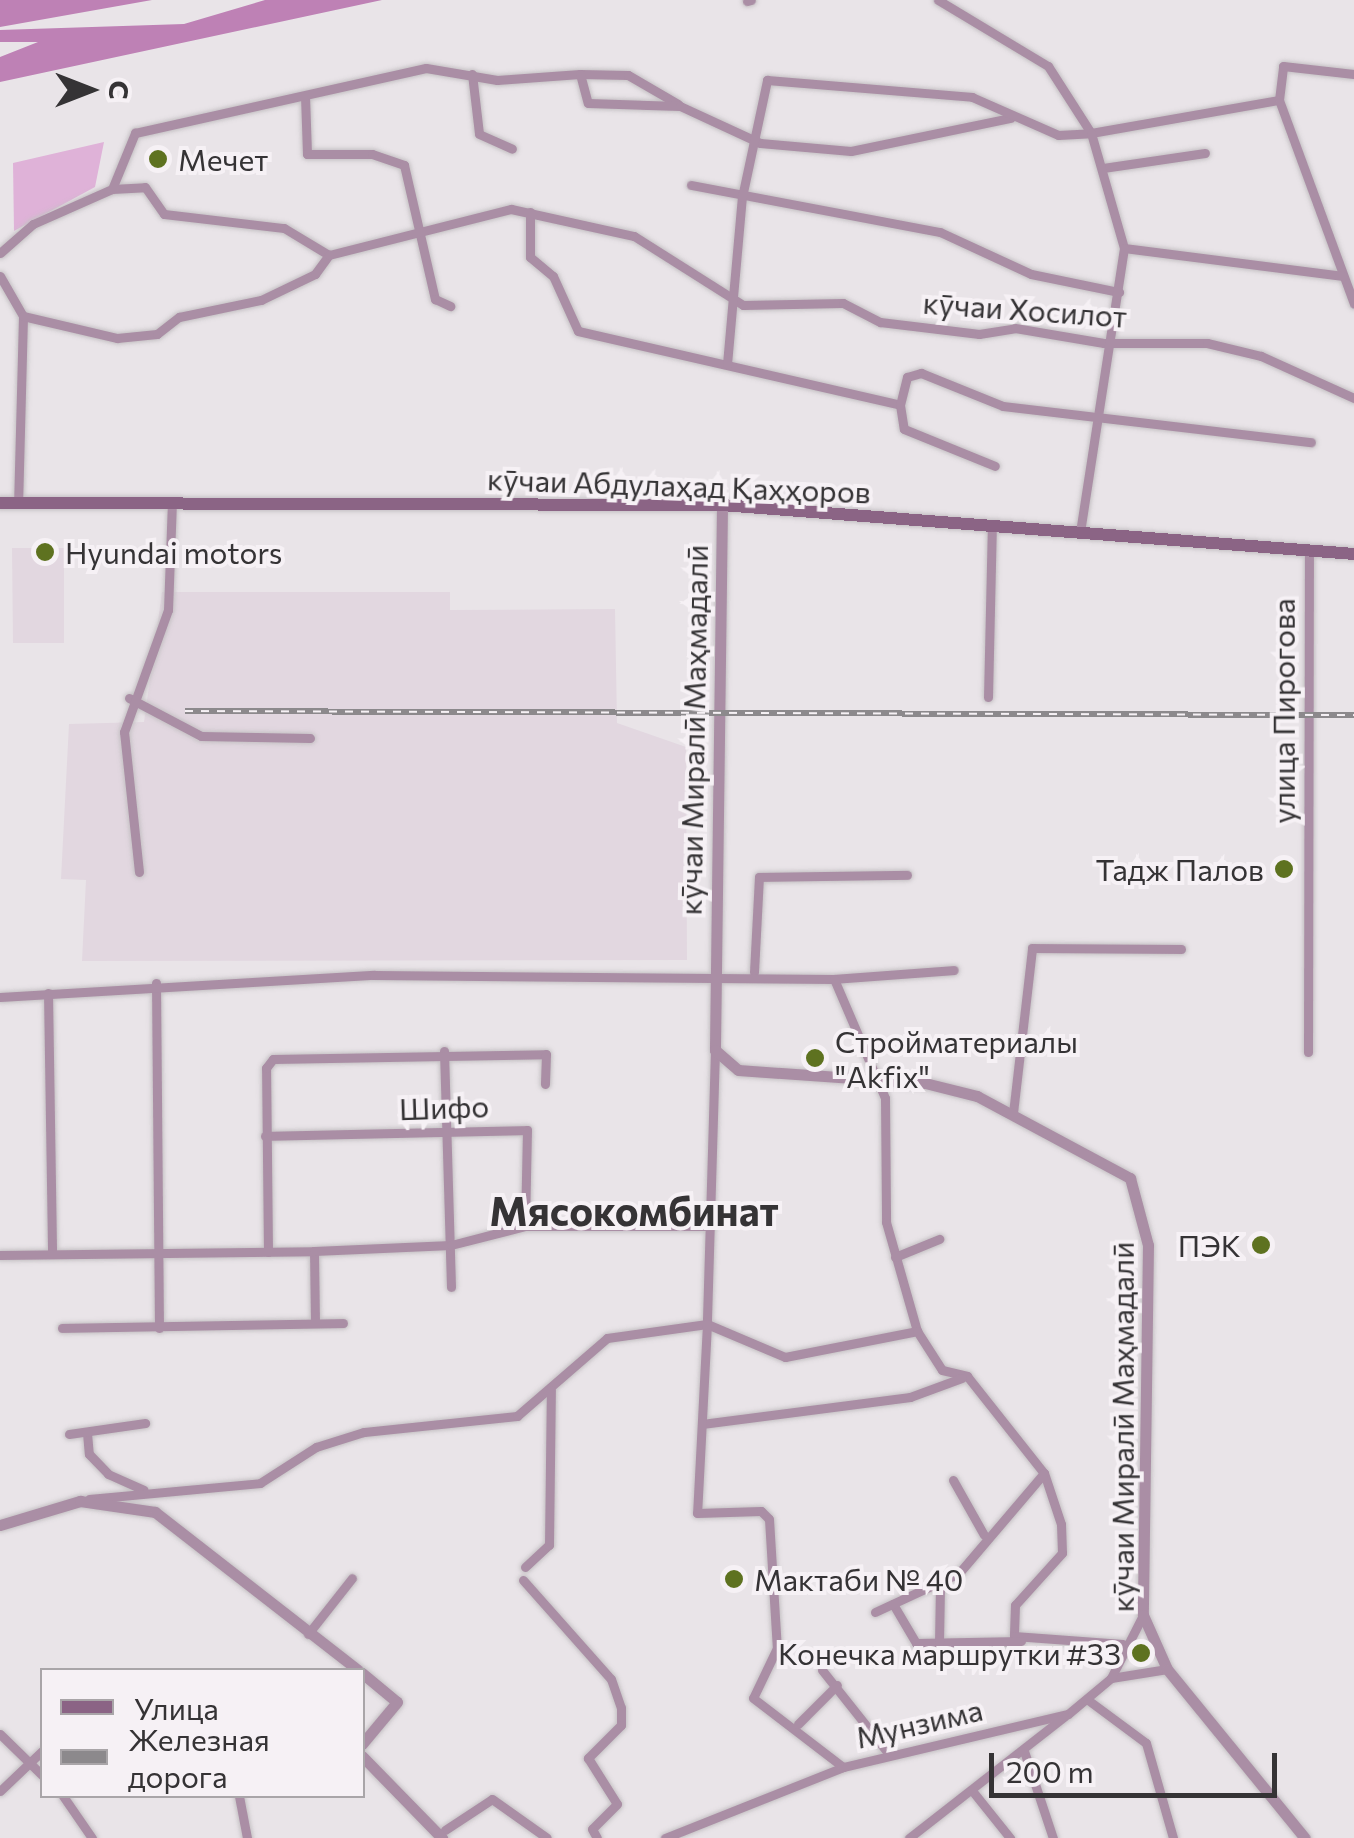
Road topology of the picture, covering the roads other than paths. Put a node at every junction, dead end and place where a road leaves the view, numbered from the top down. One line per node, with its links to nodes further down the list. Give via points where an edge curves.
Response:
1 (938, 0): 9 (street, via 1048,66)
2 (472, 74): 3 (street, via 538,81); 5 (street, via 426,68); 11 (street, via 479,134)
3 (580, 74): 7 (street, via 640,78); 7 (street, via 588,103)
4 (1354, 74): 6 (street, via 1283,66)
5 (306, 96): 15 (street, via 134,133); 18 (street, via 308,154 398,158)
6 (1279, 100): 9 (street); 23 (street)
7 (680, 106): 10 (street)
8 (1012, 118): 9 (street, via 1058,135); 10 (street, via 864,152); 10 (street, via 972,97 768,80)
9 (1091, 133): 13 (street)
10 (760, 144): 16 (street)
11 (512, 149)
12 (1205, 153): 13 (street)
13 (1103, 168): 19 (street)
14 (691, 186): 16 (street)
15 (112, 188): 20 (street, via 32,224); 21 (street, via 145,187 164,214 284,228)
16 (742, 197): 24 (street, via 940,232 1031,274); 25 (street)
17 (530, 212): 18 (street, кӯчаи Хосилот, via 500,208); 25 (street, кӯчаи Хосилот, via 634,236); 30 (street, via 530,257 553,276 570,326)
18 (419, 229): 21 (street, кӯчаи Хосилот); 27 (street, via 435,298)
19 (1124, 248): 23 (street); 24 (street)
20 (0, 253)
21 (329, 255): 28 (street, кӯчаи Хосилот, via 315,274 261,300 179,317 157,334 117,338)
22 (0, 276): 28 (street)
23 (1343, 276): 26 (street)
24 (1118, 292): 29 (street)
25 (731, 297): 29 (street, кӯчаи Хосилот, via 748,305 843,303 894,324 1022,328); 30 (street)
26 (1354, 304)
27 (450, 306)
28 (23, 316): 36 (street)
29 (1104, 344): 31 (street, кӯчаи Хосилот, via 1243,351); 33 (street)
30 (727, 364): 32 (street)
31 (1354, 398)
32 (900, 406): 33 (street, via 907,377 921,373 1003,406 1050,404); 35 (street, via 904,428)
33 (1091, 418): 34 (street, via 1181,420); 41 (street)
34 (1311, 442)
35 (994, 466)
36 (18, 502): 37 (main road, кӯчаи Абдулаҳад Қаҳҳоров); 38 (main road, кӯчаи Абдулаҳад Қаҳҳоров)
37 (172, 502): 39 (main road, кӯчаи Абдулаҳад Қаҳҳоров); 45 (street, via 168,610)
38 (0, 503)
39 (722, 505): 40 (main road, кӯчаи Абдулаҳад Қаҳҳоров); 51 (street, кӯчаи Миралӣ Маҳмадалӣ)
40 (992, 525): 41 (main road, кӯчаи Абдулаҳад Қаҳҳоров); 44 (street)
41 (1080, 531): 42 (main road, кӯчаи Абдулаҳад Қаҳҳоров)
42 (1309, 550): 43 (main road, кӯчаи Абдулаҳад Қаҳҳоров); 59 (street, улица Пирогова)
43 (1354, 554)
44 (988, 696)
45 (129, 698): 46 (street, via 200,736); 47 (street, via 127,826)
46 (310, 738)
47 (139, 872)
48 (906, 875): 52 (street, via 759,877)
49 (1181, 949): 62 (street, via 1032,948)
50 (954, 970): 53 (street)
51 (714, 972): 52 (street); 54 (street); 57 (street, кӯчаи Миралӣ Маҳмадалӣ)
52 (754, 972): 53 (street)
53 (834, 979): 60 (street)
54 (156, 983): 55 (street); 72 (street)
55 (48, 992): 56 (street); 70 (street)
56 (0, 997)
57 (715, 1050): 60 (street, кӯчаи Миралӣ Маҳмадалӣ, via 738,1070); 66 (street)
58 (444, 1051): 61 (street, via 546,1054); 63 (street); 64 (street, via 273,1059)
59 (1308, 1052)
60 (878, 1080): 62 (street, кӯчаи Миралӣ Маҳмадалӣ, via 925,1082); 74 (street)
61 (545, 1084)
62 (1014, 1113): 100 (street, кӯчаи Миралӣ Маҳмадалӣ, via 1108,1160 1145,1207)
63 (444, 1133): 64 (street, Шифо); 65 (street, Шифо, via 530,1133); 68 (street)
64 (266, 1136): 71 (street)
65 (525, 1226): 66 (street); 68 (street)
66 (710, 1226): 78 (street)
67 (940, 1239): 74 (street)
68 (451, 1245): 69 (street); 75 (street)
69 (314, 1251): 71 (street); 76 (street)
70 (52, 1252): 72 (street); 73 (street)
71 (268, 1252): 72 (street)
72 (155, 1253): 80 (street)
73 (0, 1255)
74 (895, 1257): 81 (street)
75 (451, 1287)
76 (316, 1323): 77 (street); 80 (street)
77 (343, 1323)
78 (707, 1324): 81 (street, via 785,1358); 83 (street, via 607,1338); 85 (street)
79 (62, 1328): 80 (street)
80 (158, 1328)
81 (917, 1331): 82 (street, via 942,1370)
82 (966, 1376): 85 (street, via 910,1397); 88 (street)
83 (551, 1390): 90 (street, via 516,1416 364,1432 316,1447 260,1483); 94 (street, via 549,1546)
84 (145, 1424): 86 (street)
85 (702, 1424): 113 (street, via 697,1513 761,1511 769,1519 777,1648 753,1698)
86 (87, 1433): 87 (street); 90 (street, via 89,1454 108,1474)
87 (69, 1434)
88 (1044, 1474): 93 (street, via 1009,1520); 102 (street, via 1062,1553 1014,1605 1014,1636)
89 (953, 1480): 93 (street)
90 (146, 1491): 91 (street)
91 (80, 1501): 92 (street); 101 (street, via 128,1504 181,1525)
92 (0, 1524)
93 (984, 1535): 97 (street)
94 (525, 1567)
95 (352, 1578): 101 (street)
96 (523, 1580): 131 (street, via 611,1678 621,1708 621,1725 588,1758 617,1804 592,1829)
97 (940, 1584): 98 (street); 103 (street)
98 (893, 1604): 99 (street); 103 (street, via 911,1641)
99 (875, 1612)
100 (1143, 1615): 104 (street, Мунзима); 106 (street, кӯчаи Миралӣ Маҳмадалӣ)
101 (306, 1636): 105 (street)
102 (1024, 1641): 103 (street); 104 (street)
103 (939, 1643)
104 (1123, 1644): 109 (street, Мунзима)
105 (354, 1668)
106 (1166, 1669): 109 (street); 137 (street, кӯчаи Миралӣ Маҳмадалӣ)
107 (822, 1670): 110 (street)
108 (365, 1676): 115 (street, via 397,1702)
109 (1110, 1678): 111 (street, Мунзима)
110 (837, 1685): 113 (street); 118 (street)
111 (1088, 1700): 112 (street, Мунзима); 136 (street, via 1146,1743)
112 (1068, 1714): 116 (street); 118 (street, Мунзима)
113 (798, 1724): 121 (street)
114 (0, 1734): 120 (street)
115 (365, 1740)
116 (1024, 1751): 124 (street); 135 (street)
117 (40, 1752): 120 (street)
118 (888, 1753): 121 (street, Мунзима)
119 (365, 1759): 127 (street)
120 (30, 1763): 122 (street); 123 (street)
121 (843, 1767): 132 (street, Мунзима)
122 (40, 1774)
123 (0, 1792)
124 (974, 1793): 133 (street); 134 (street)
125 (64, 1798): 128 (street)
126 (239, 1798): 129 (street)
127 (444, 1834): 130 (street, via 492,1799)
128 (92, 1838)
129 (247, 1838)
130 (546, 1838)
131 (597, 1838)
132 (665, 1838)
133 (910, 1838)
134 (1010, 1838)
135 (1053, 1838)
136 (1173, 1838)
137 (1305, 1838)

